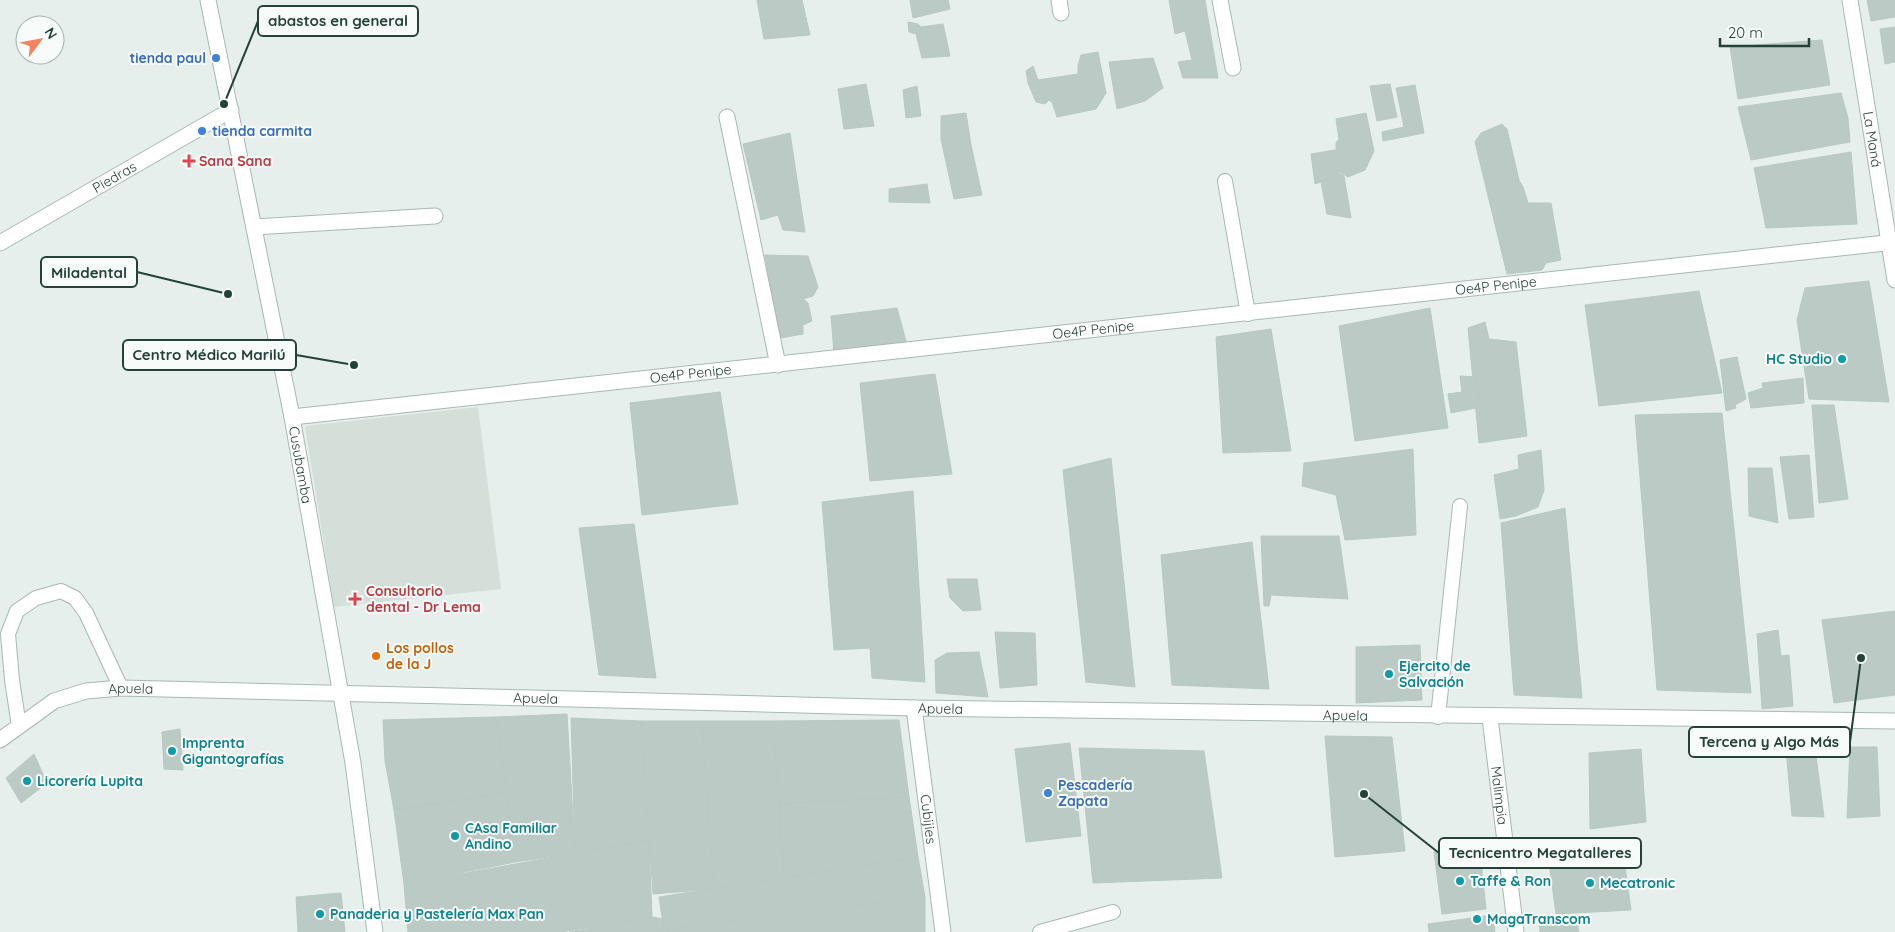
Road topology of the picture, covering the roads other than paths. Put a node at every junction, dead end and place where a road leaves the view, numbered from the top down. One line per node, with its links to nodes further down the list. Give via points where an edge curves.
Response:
1 (208, 0): 5 (street, Cusubamba)
2 (1220, 0): 4 (street)
3 (1850, 0): 10 (street, La Maná)
4 (1233, 68)
5 (231, 110): 9 (street, Cusubamba); 11 (street, Piedras)
6 (727, 117): 14 (street)
7 (1225, 181): 13 (lane)
8 (435, 216): 9 (street)
9 (254, 227): 15 (street, Cusubamba)
10 (1892, 243): 12 (street, La Maná); 13 (street, Oe4P Penipe)
11 (0, 244)
12 (1895, 280)
13 (1248, 314): 14 (street, Oe4P Penipe)
14 (778, 365): 15 (street, Oe4P Penipe)
15 (292, 417): 18 (street, Cusubamba)
16 (1460, 506): 20 (lane)
17 (121, 688): 18 (street, Apuela); 23 (street, Apuela, via 86,691 54,701); 23 (lane, via 76,598 61,591 36,598 17,611 8,634)
18 (340, 692): 19 (street, Apuela); 26 (street, Cusubamba, via 353,763)
19 (914, 708): 20 (street, Apuela); 27 (street, Cubijies)
20 (1438, 717): 21 (street, Apuela)
21 (1490, 718): 22 (street, Apuela); 29 (street, Malimpia)
22 (1895, 721)
23 (19, 726): 24 (street, Apuela)
24 (0, 740)
25 (1113, 912): 28 (lane)
26 (375, 932)
27 (943, 932)
28 (1040, 932)
29 (1516, 932)

